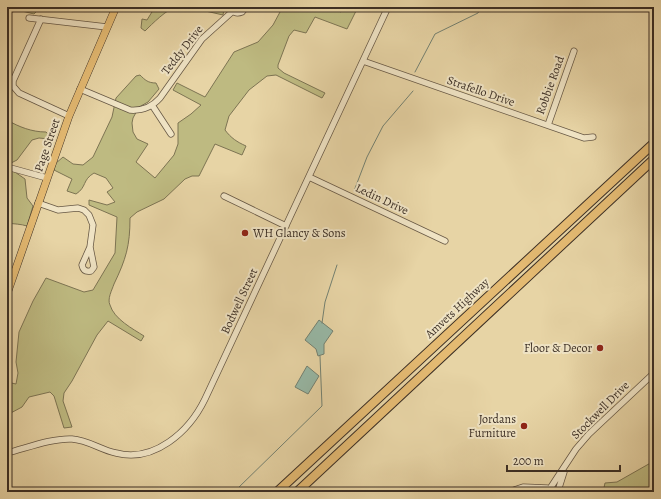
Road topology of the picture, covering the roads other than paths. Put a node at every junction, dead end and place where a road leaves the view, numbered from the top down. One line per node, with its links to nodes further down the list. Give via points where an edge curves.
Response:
1 (116, 7): 7 (main road, Page Street)
2 (246, 7): 4 (street, Teddy Drive, via 240,13)
3 (388, 7): 9 (street, Bodwell Street)
4 (232, 9): 11 (street, Teddy Drive, via 202,39 160,98)
5 (29, 18): 6 (street)
6 (41, 19): 7 (street); 12 (street, via 13,86 19,93)
7 (107, 27): 10 (main road, Page Street)
8 (574, 51): 13 (street, Robbie Road)
9 (363, 60): 13 (street, Strafello Drive); 19 (street, Bodwell Street)
10 (80, 89): 11 (street, via 130,110 142,110); 12 (main road, Page Street)
11 (152, 105): 14 (street)
12 (69, 116): 20 (main road, Page Street)
13 (548, 125): 15 (street, Strafello Drive, via 584,138)
14 (170, 134)
15 (593, 137)
16 (654, 143): 35 (highway, Amvets Highway)
17 (654, 159): 36 (highway)
18 (7, 167): 20 (street)
19 (309, 177): 23 (street, Bodwell Street); 24 (street, Ledin Drive)
20 (47, 178): 22 (main road, Page Street)
21 (224, 196): 23 (street)
22 (39, 202): 25 (street, via 57,210 78,208 89,214 93,224); 28 (main road, Page Street)
23 (286, 226): 30 (street, Bodwell Street, via 202,405 193,420 169,442 154,450 134,455 117,454 71,439)
24 (445, 241)
25 (90, 247): 26 (street); 27 (street)
26 (85, 258): 27 (street, via 90,257); 27 (street, via 82,267 87,272 93,269)
27 (93, 260)
28 (7, 294)
29 (654, 373): 31 (street, Stockwell Drive, via 589,434)
30 (7, 453)
31 (565, 466): 33 (street, Stockwell Drive); 38 (street, Stockwell Drive)
32 (530, 488): 33 (street); 34 (street); 37 (street)
33 (547, 489): 38 (street, via 556,489)
34 (514, 490)
35 (277, 492)
36 (298, 492)
37 (537, 492)
38 (558, 492)

